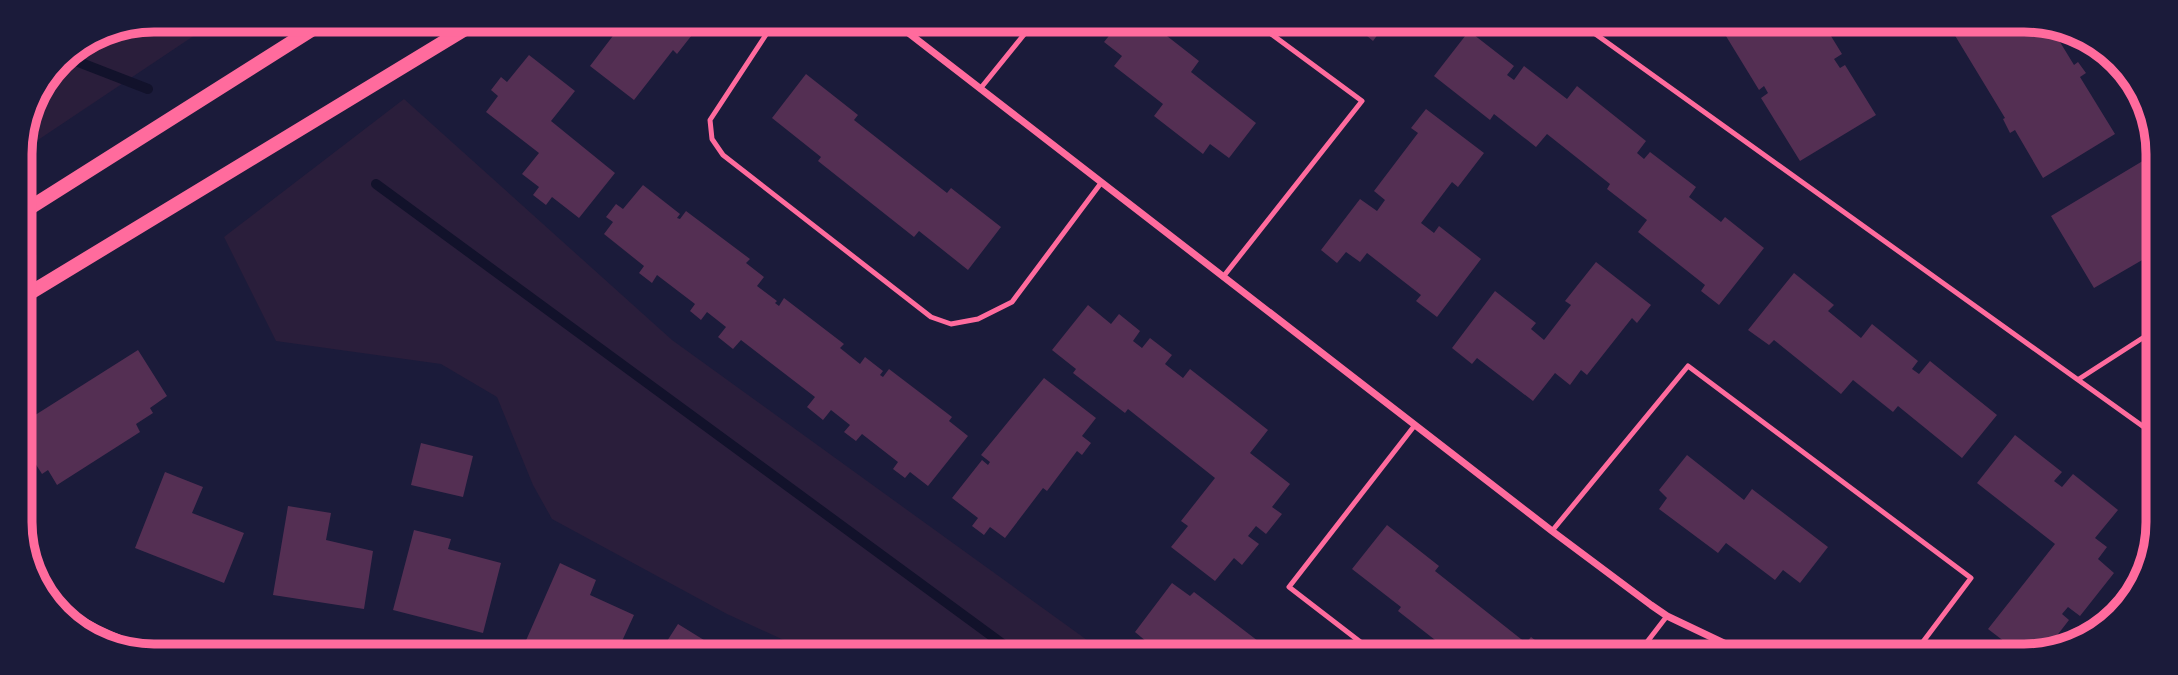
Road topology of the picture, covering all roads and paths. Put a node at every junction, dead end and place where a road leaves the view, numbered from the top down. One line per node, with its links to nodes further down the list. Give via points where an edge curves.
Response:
1 (308, 32): 10 (main road)
2 (460, 32): 12 (main road)
3 (768, 32): 9 (lane, via 710,120 712,139 723,155 931,317 951,324 978,319 1012,302)
4 (907, 32): 8 (street)
5 (1026, 32): 8 (lane)
6 (1269, 32): 11 (lane, via 1362,101)
7 (1593, 32): 14 (lane)
8 (980, 89): 9 (street)
9 (1101, 183): 11 (street)
10 (32, 206)
11 (1223, 277): 15 (street)
12 (32, 292)
13 (2146, 336): 14 (lane)
14 (2079, 379): 16 (lane)
15 (1415, 425): 17 (street); 19 (lane, via 1289,587)
16 (2146, 428)
17 (1552, 531): 18 (street); 22 (lane, via 1688,366 1970,578)
18 (1667, 616): 20 (lane); 21 (street)
19 (1362, 643)
20 (1646, 643)
21 (1724, 643)
22 (1922, 643)

